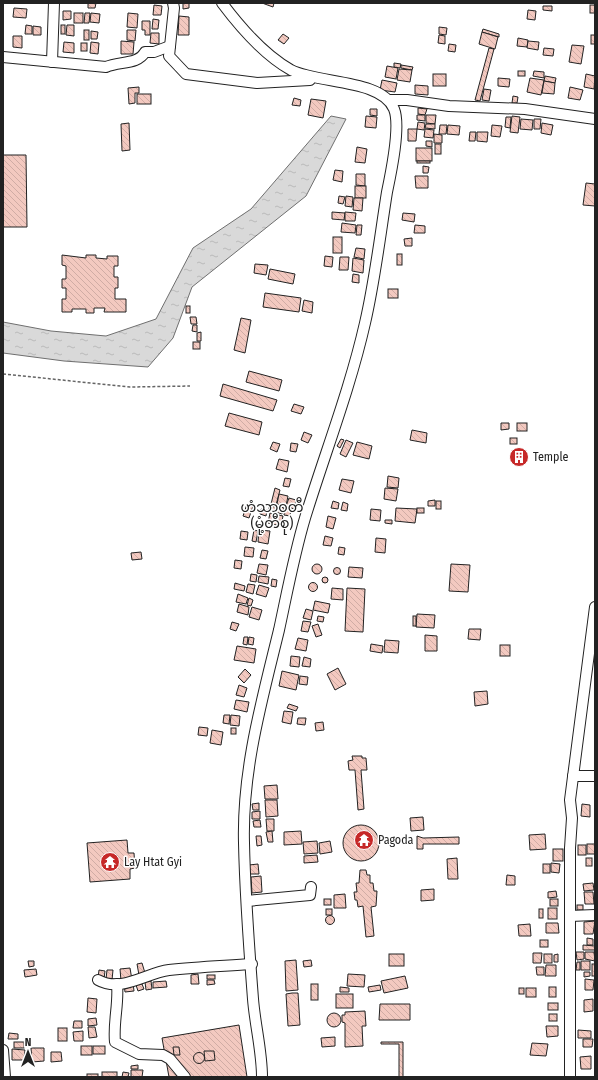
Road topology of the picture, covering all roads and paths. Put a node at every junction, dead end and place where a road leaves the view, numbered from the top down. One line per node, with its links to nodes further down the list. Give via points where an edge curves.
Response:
1 (54, 3): 6 (street)
2 (172, 3): 4 (street, via 174,8)
3 (222, 3): 7 (street, via 246,32 275,59 294,71)
4 (170, 46): 6 (street, via 154,52 145,52 133,62 115,63 106,67); 7 (street, via 169,56 186,74 257,83)
5 (3, 57): 6 (street)
6 (52, 62)
7 (318, 79): 8 (street, via 374,90)
8 (389, 100): 9 (street, via 525,109); 16 (street, via 396,115 394,152 365,322 354,366 304,523 252,743 244,805)
9 (595, 119)
10 (3, 374): 11 (path, via 130,386)
11 (190, 386)
12 (595, 607): 13 (street)
13 (573, 776): 14 (street); 18 (street, via 570,800)
14 (595, 776)
15 (311, 887): 16 (street, via 310,895)
16 (247, 900): 19 (street)
17 (595, 915): 18 (street)
18 (570, 916): 26 (street)
19 (252, 964): 21 (street, via 167,970); 25 (street)
20 (98, 980): 21 (street)
21 (117, 984): 24 (street, via 115,1042 139,1054 163,1054)
22 (3, 1050): 23 (street)
23 (5, 1077)
24 (185, 1077)
25 (262, 1077)
26 (570, 1077)

